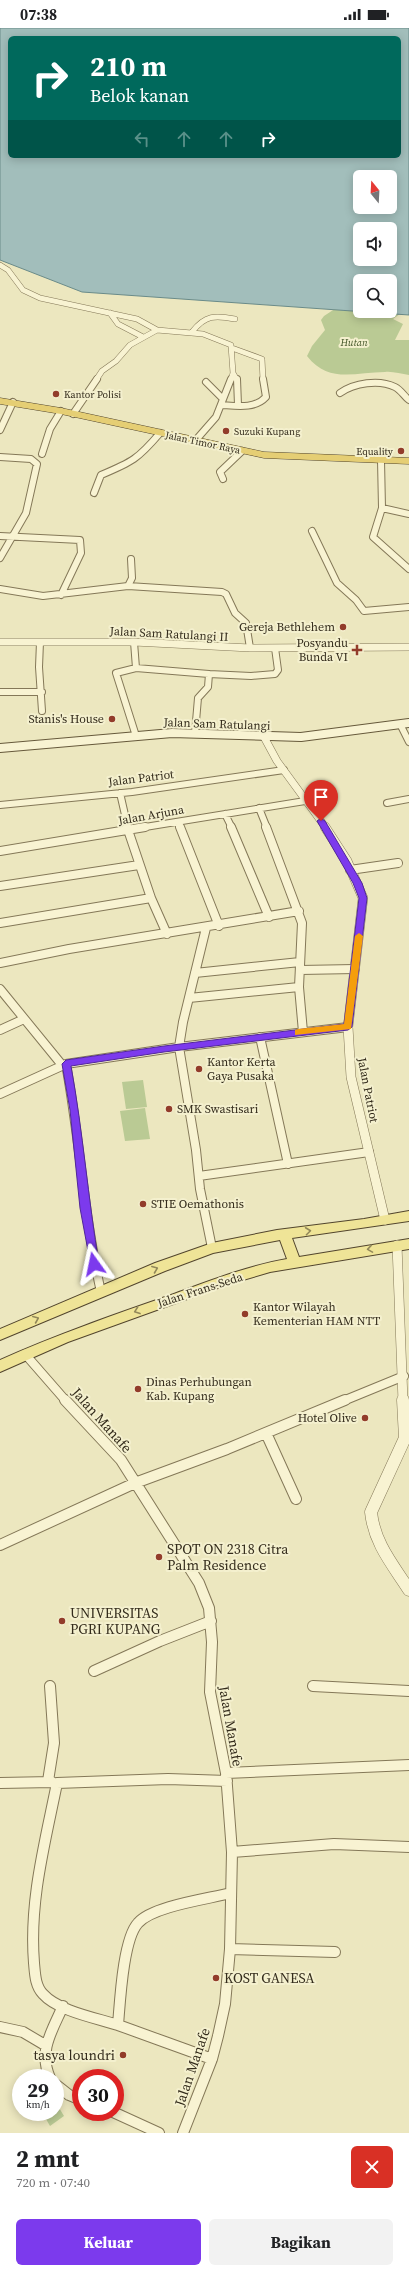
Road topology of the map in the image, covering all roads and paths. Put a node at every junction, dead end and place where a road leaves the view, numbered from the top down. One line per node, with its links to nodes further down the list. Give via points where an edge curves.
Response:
1 (0, 265): 2 (street, via 8,270 23,290 40,298)
2 (110, 313): 4 (street, via 138,319); 6 (street, via 118,324)
3 (235, 319): 5 (street, via 207,316)
4 (157, 330): 5 (street); 6 (street)
5 (192, 332): 7 (street, via 228,343)
6 (143, 337): 17 (street, via 125,349 116,361 102,371)
7 (232, 348): 8 (street); 15 (street, via 262,358 262,382 266,393 264,401 259,404)
8 (233, 373): 14 (street); 15 (street, via 238,381)
9 (206, 382): 14 (street)
10 (340, 393): 11 (street, via 351,386 382,383 398,388)
11 (409, 400)
12 (0, 401): 13 (highway, Jalan Timor Raya)
13 (13, 402): 16 (highway, Jalan Timor Raya); 18 (street)
14 (222, 402): 15 (street); 20 (street, via 216,418)
15 (238, 405)
16 (61, 411): 17 (highway, Jalan Timor Raya); 22 (street, via 50,429)
17 (73, 414): 19 (highway, Jalan Timor Raya)
18 (0, 430)
19 (160, 433): 20 (highway, Jalan Timor Raya); 27 (street, via 132,462 101,475)
20 (195, 441): 21 (highway, Jalan Timor Raya)
21 (242, 451): 24 (highway, Jalan Timor Raya, via 289,457); 26 (street, via 220,472)
22 (42, 454)
23 (0, 457): 32 (street, via 31,459 37,464 28,506)
24 (381, 460): 25 (highway, Jalan Timor Raya); 28 (street)
25 (409, 461)
26 (224, 479)
27 (94, 493)
28 (382, 508): 29 (street); 35 (street, via 373,537)
29 (409, 514)
30 (312, 531): 39 (street, via 337,583 364,611)
31 (0, 536): 32 (street)
32 (14, 536): 33 (street); 38 (street, via 80,540 81,553)
33 (0, 558)
34 (131, 558): 36 (street, via 132,578)
35 (409, 569)
36 (128, 586): 38 (street); 43 (street, via 226,594 236,614 246,623)
37 (0, 590): 38 (street, via 27,595)
38 (61, 595)
39 (409, 607)
40 (0, 642): 41 (street, Jalan Sam Ratulangi II)
41 (40, 642): 42 (street, Jalan Sam Ratulangi II); 49 (street)
42 (134, 642): 43 (street, Jalan Sam Ratulangi II); 46 (street)
43 (250, 648): 44 (street, Jalan Sam Ratulangi II)
44 (276, 648): 45 (street, Jalan Sam Ratulangi II); 47 (street, via 277,673 251,676)
45 (409, 648)
46 (136, 668): 47 (street); 53 (street, via 119,671 116,674)
47 (209, 674): 52 (street, via 208,687 198,698)
48 (0, 692): 49 (street)
49 (42, 692): 50 (street)
50 (42, 711)
51 (405, 723): 54 (main road, Jalan Sam Ratulangi, via 301,737); 55 (street)
52 (195, 733): 53 (main road, Jalan Sam Ratulangi); 54 (main road, Jalan Sam Ratulangi)
53 (136, 736): 56 (main road, Jalan Sam Ratulangi)
54 (264, 737): 57 (street, Jalan Patriot)
55 (409, 742)
56 (0, 748)
57 (284, 770): 58 (street, Jalan Patriot); 60 (street, Jalan Patriot)
58 (120, 793): 62 (street, Jalan Patriot); 66 (street)
59 (409, 799): 61 (street)
60 (306, 801): 63 (street, Jalan Arjuna); 70 (street, Jalan Patriot)
61 (387, 803)
62 (0, 805)
63 (259, 808): 64 (street, Jalan Arjuna); 73 (street)
64 (224, 814): 65 (street, Jalan Arjuna); 74 (street, via 242,848)
65 (178, 822): 66 (street, Jalan Arjuna); 76 (street)
66 (128, 830): 67 (street, Jalan Arjuna); 69 (street)
67 (0, 851)
68 (398, 864): 70 (street)
69 (139, 865): 71 (street); 72 (street)
70 (350, 870): 81 (street, Jalan Patriot, via 358,883 363,902)
71 (0, 886)
72 (152, 898): 75 (street); 78 (street)
73 (299, 911): 74 (street); 80 (street, via 302,923)
74 (270, 917): 76 (street)
75 (0, 923)
76 (219, 926): 77 (street)
77 (206, 928): 78 (street); 82 (street)
78 (166, 934): 79 (street, via 55,951)
79 (0, 963)
80 (300, 966): 81 (street); 82 (street); 83 (street)
81 (355, 969): 87 (street, Jalan Patriot)
82 (195, 973): 85 (street)
83 (299, 987): 85 (street); 89 (street)
84 (0, 988): 86 (street)
85 (189, 998): 91 (street)
86 (24, 1019): 88 (street); 92 (street)
87 (348, 1027): 89 (street); 94 (street, Jalan Patriot, via 351,1077)
88 (0, 1030)
89 (303, 1032): 90 (street)
90 (260, 1037): 91 (street); 95 (street)
91 (179, 1047): 92 (street); 96 (street)
92 (64, 1064): 93 (street); 103 (street, via 75,1110 90,1248)
93 (0, 1094)
94 (369, 1152): 95 (street); 98 (street, Jalan Patriot)
95 (288, 1164): 96 (street)
96 (199, 1176): 101 (street)
97 (409, 1216): 98 (main road)
98 (385, 1220): 99 (main road, one-way to 98)
99 (284, 1234): 101 (main road); 102 (main road)
100 (403, 1245): 102 (main road, Jalan Frans-Seda, one-way to 102); 107 (street)
101 (212, 1248): 103 (main road, one-way to 101)
102 (295, 1263): 105 (main road, Jalan Frans-Seda, one-way to 105, via 270,1267 224,1281)
103 (101, 1292): 104 (main road, one-way to 103)
104 (1, 1333)
105 (25, 1354): 106 (main road, Jalan Frans-Seda); 109 (street, Jalan Manafe, via 121,1460)
106 (0, 1366)
107 (404, 1376): 108 (street); 112 (street, via 405,1438 373,1509 371,1520 383,1549)
108 (266, 1433): 109 (street); 110 (street)
109 (135, 1483): 111 (street); 113 (street, Jalan Manafe, via 199,1583)
110 (296, 1499)
111 (0, 1544)
112 (409, 1590)
113 (211, 1621): 114 (street); 119 (street, Jalan Manafe, via 210,1692)
114 (94, 1671)
115 (50, 1686): 120 (street, via 54,1743)
116 (313, 1686): 117 (street)
117 (409, 1691)
118 (409, 1765): 119 (street)
119 (226, 1777): 120 (street); 123 (street, Jalan Manafe)
120 (53, 1782): 121 (street); 127 (street, via 37,1879 34,1970 37,1987 42,1994)
121 (0, 1783)
122 (409, 1847): 123 (street, via 334,1844)
123 (232, 1852): 124 (street, Jalan Manafe)
124 (231, 1893): 125 (street, Jalan Manafe); 128 (street, via 158,1912 138,1923 130,1941)
125 (230, 1949): 126 (street); 131 (street, Jalan Manafe, via 225,2004)
126 (335, 1952)
127 (63, 2006): 128 (street); 130 (street)
128 (118, 2025): 131 (street)
129 (0, 2027): 130 (street, via 23,2032)
130 (45, 2045): 132 (street, via 43,2061)
131 (212, 2059): 135 (street, Jalan Manafe)
132 (46, 2069)
133 (124, 2117): 134 (street)
134 (158, 2133)
135 (183, 2133)

